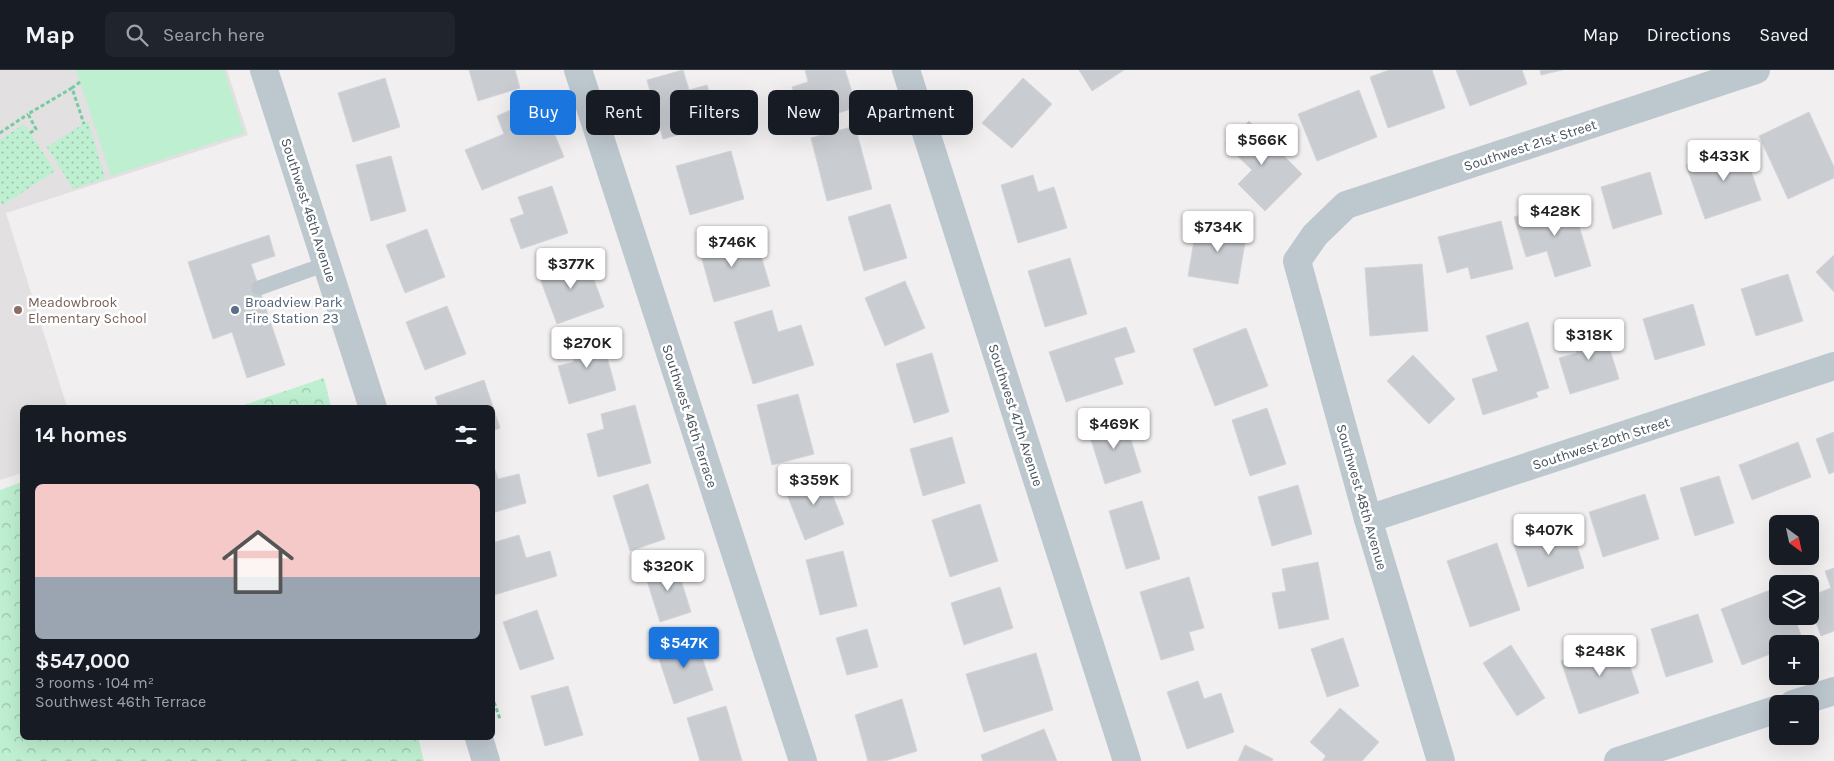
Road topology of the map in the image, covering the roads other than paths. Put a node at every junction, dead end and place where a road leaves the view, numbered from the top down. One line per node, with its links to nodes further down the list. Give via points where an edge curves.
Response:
1 (264, 70): 6 (street, Southwest 46th Avenue)
2 (578, 70): 16 (street, Southwest 46th Terrace)
3 (906, 70): 17 (street, Southwest 47th Avenue)
4 (1756, 70): 5 (street, Southwest 21st Street, via 1346,205)
5 (1315, 235): 10 (street, Southwest 48th Avenue, via 1297,261)
6 (326, 264): 7 (lane); 9 (street, Southwest 46th Avenue)
7 (259, 288)
8 (1834, 366): 10 (street, Southwest 20th Street)
9 (372, 405)
10 (1368, 519): 18 (street, Southwest 48th Avenue)
11 (1834, 690): 12 (street)
12 (1819, 695)
13 (1769, 712): 19 (street)
14 (480, 740): 15 (street)
15 (486, 761)
16 (803, 761)
17 (1127, 761)
18 (1441, 761)
19 (1618, 761)

